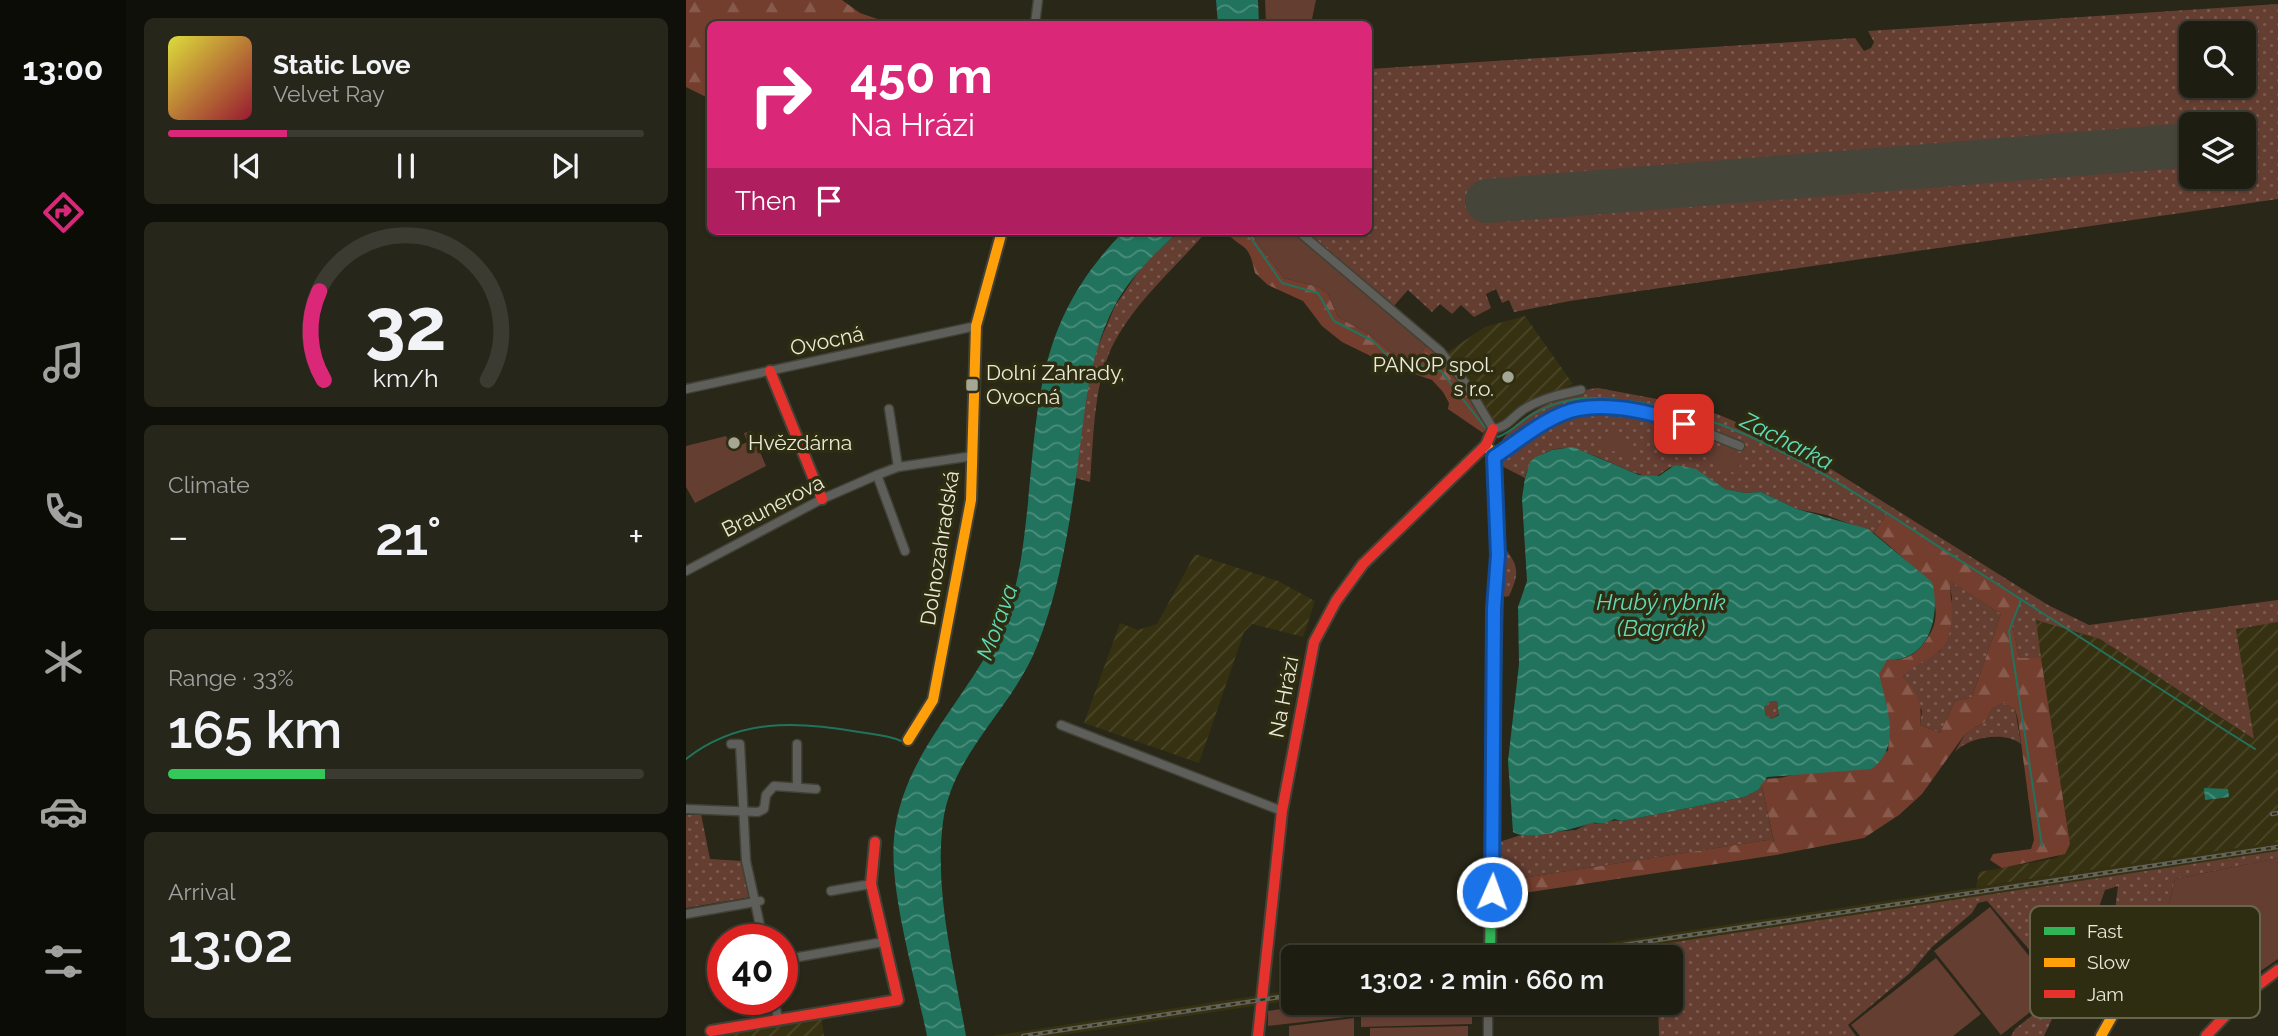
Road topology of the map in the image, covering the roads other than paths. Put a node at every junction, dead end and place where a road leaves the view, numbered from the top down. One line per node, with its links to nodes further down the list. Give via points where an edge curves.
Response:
1 (1038, 0): 2 (street)
2 (1035, 21)
3 (1001, 235): 5 (street, Dolnozahradská)
4 (1303, 235): 10 (street, via 1440,351 1466,384)
5 (976, 326): 6 (street, Ovocná); 12 (street, Dolnozahradská)
6 (770, 370): 7 (street, Ovocná); 16 (street)
7 (686, 389)
8 (1581, 390): 10 (street, Na Hrázi, via 1526,408)
9 (889, 410): 14 (street)
10 (1490, 436): 13 (street); 27 (street, Na Hrázi, via 1363,564 1331,611 1314,642)
11 (1740, 446): 13 (street, via 1675,420 1610,408 1578,409)
12 (973, 456): 14 (street, Braunerova); 20 (street, Dolnozahradská, via 971,500 933,700)
13 (1494, 457): 35 (street, via 1498,555)
14 (898, 467): 15 (street, Braunerova)
15 (877, 475): 16 (street, Braunerova); 17 (street)
16 (822, 499): 18 (street, Braunerova)
17 (905, 551)
18 (686, 570)
19 (1061, 725): 27 (street)
20 (908, 740)
21 (750, 741): 26 (street, via 735,744)
22 (797, 744): 23 (street)
23 (797, 787): 24 (street); 26 (street, via 774,786 766,795 764,809)
24 (816, 789)
25 (686, 809): 26 (street)
26 (744, 811): 31 (street, via 746,861)
27 (1282, 811): 45 (street, Na Hrázi)
28 (875, 842): 29 (street)
29 (871, 884): 30 (street); 34 (street)
30 (831, 891)
31 (757, 902): 32 (street); 33 (street)
32 (686, 914)
33 (760, 924)
34 (883, 942): 36 (street); 43 (street, via 898,1000)
35 (1490, 945)
36 (798, 957)
37 (2278, 970): 38 (street)
38 (2260, 985)
39 (777, 1015): 43 (street)
40 (1488, 1015): 46 (street)
41 (2111, 1018): 47 (street)
42 (2223, 1018): 48 (street)
43 (778, 1019): 44 (street)
44 (711, 1031)
45 (1258, 1036)
46 (1488, 1036)
47 (2101, 1036)
48 (2206, 1036)

